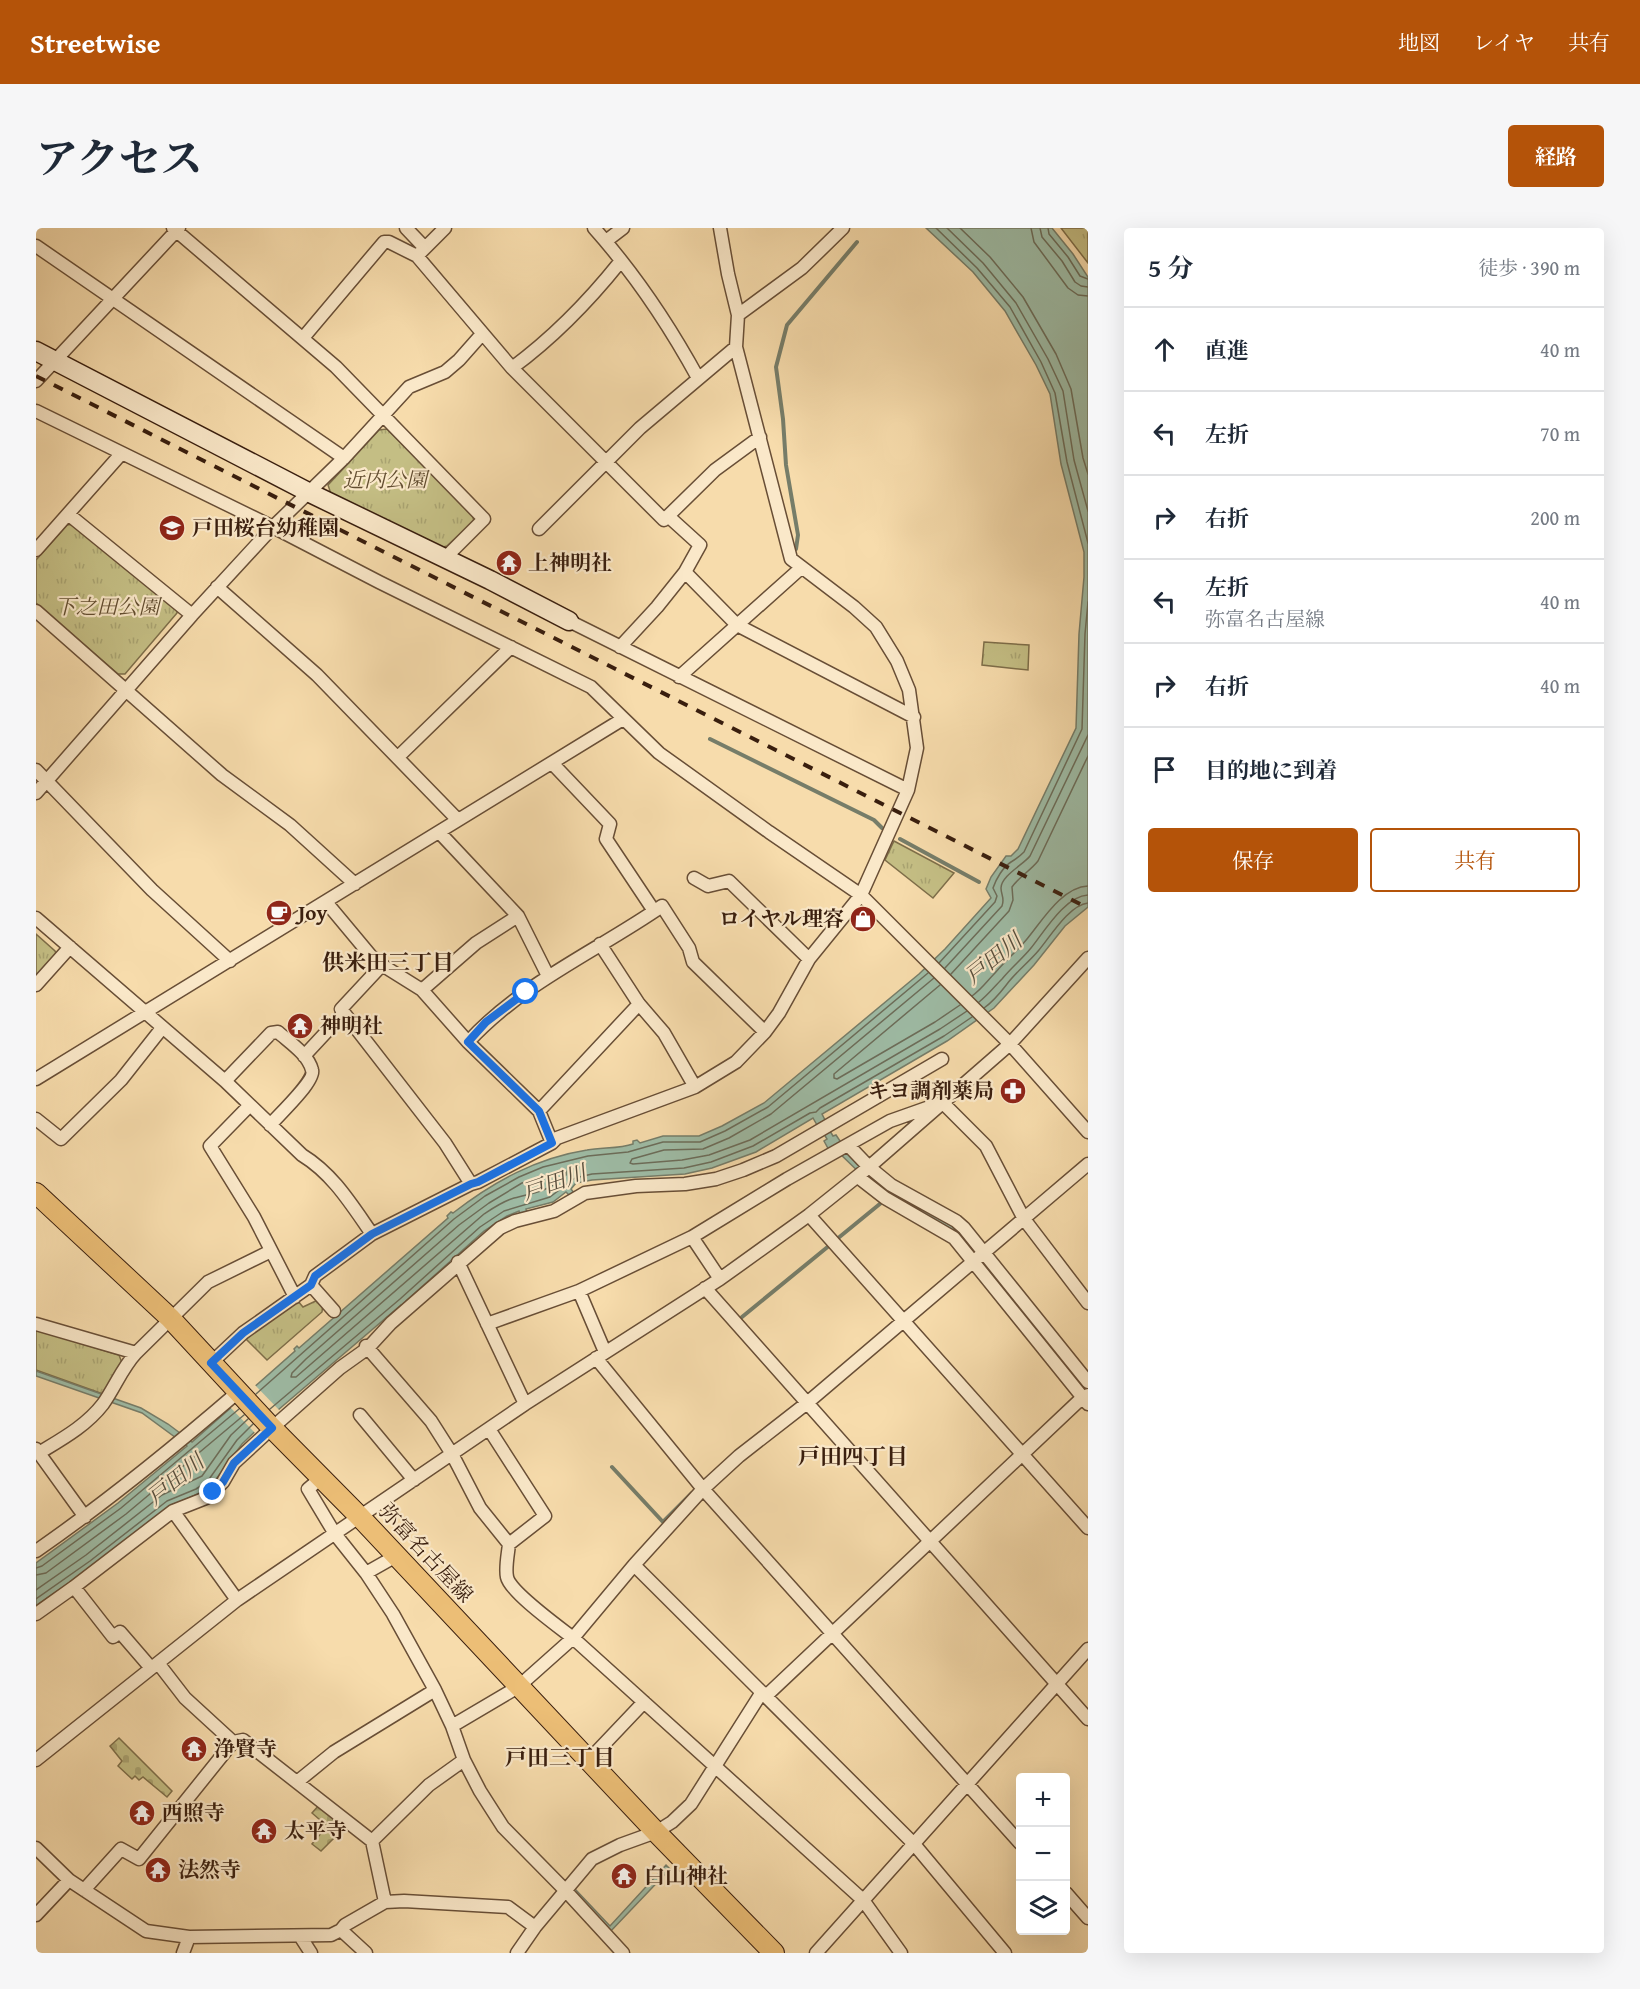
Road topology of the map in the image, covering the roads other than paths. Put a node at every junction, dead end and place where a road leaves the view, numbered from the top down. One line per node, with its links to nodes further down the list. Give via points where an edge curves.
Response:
1 (406, 228): 10 (street)
2 (445, 228): 10 (street)
3 (594, 228): 8 (street)
4 (623, 228): 8 (street)
5 (720, 228): 13 (street)
6 (843, 228): 13 (street, via 802,268)
7 (176, 229): 12 (street); 15 (street)
8 (606, 241): 11 (street)
9 (36, 246): 12 (street)
10 (421, 252): 14 (street); 15 (street, via 384,242)
11 (620, 262): 19 (street, via 566,324); 20 (street, via 668,327)
12 (112, 300): 18 (street); 26 (street)
13 (738, 315): 16 (street)
14 (482, 334): 19 (street); 23 (street, via 445,372 410,387)
15 (303, 338): 23 (street)
16 (736, 347): 20 (street); 24 (street)
17 (36, 351): 18 (street)
18 (55, 360): 21 (street); 28 (street)
19 (512, 368): 27 (street)
20 (698, 378): 27 (street)
21 (36, 381)
22 (36, 411): 25 (street)
23 (384, 417): 26 (street); 34 (street, via 484,519)
24 (760, 437): 30 (street, via 715,470); 35 (street, via 791,560)
25 (121, 453): 29 (street); 31 (street)
26 (344, 458): 28 (street)
27 (606, 460): 30 (street, via 664,520); 32 (street)
28 (310, 493): 31 (street); 34 (street)
29 (68, 514): 33 (street); 39 (street)
30 (668, 516): 36 (street, via 700,545)
31 (273, 527): 37 (street); 42 (street)
32 (539, 529)
33 (36, 550)
34 (445, 558): 40 (street)
35 (801, 568): 41 (street); 46 (street, via 876,627 900,668)
36 (685, 572): 41 (street); 43 (street)
37 (217, 587): 39 (street); 48 (street, via 317,675)
38 (36, 611): 45 (street)
39 (192, 615): 45 (street)
40 (569, 621): 43 (street)
41 (737, 625): 44 (street); 46 (street)
42 (511, 647): 47 (street, via 591,687); 48 (street)
43 (620, 647): 44 (street)
44 (679, 677): 52 (street)
45 (126, 689): 51 (street); 57 (street, via 222,775 290,825)
46 (914, 717): 52 (street, via 917,748)
47 (623, 720): 49 (street); 58 (street, via 659,753)
48 (398, 757): 54 (street)
49 (552, 763): 54 (street); 60 (street, via 610,824 606,839)
50 (36, 770): 51 (street)
51 (47, 780): 53 (street); 67 (street, via 152,890)
52 (908, 790): 58 (street)
53 (36, 793)
54 (458, 820): 55 (street)
55 (439, 832): 57 (street); 61 (street)
56 (694, 878): 65 (street, via 708,886 729,881)
57 (355, 884): 59 (street)
58 (861, 895): 65 (street); 78 (street)
59 (326, 902): 67 (street); 68 (street)
60 (654, 911): 63 (street); 76 (street, via 662,906 689,948 693,962)
61 (518, 916): 69 (street); 71 (street, via 476,943)
62 (36, 918): 64 (street)
63 (600, 944): 69 (street); 72 (street)
64 (70, 947): 70 (street); 73 (street)
65 (808, 959): 76 (street)
66 (1088, 959): 78 (street)
67 (230, 961): 73 (street)
68 (382, 965): 71 (street); 74 (street, via 341,1009)
69 (548, 976): 77 (street, via 486,1022)
70 (36, 985)
71 (422, 990): 77 (street)
72 (639, 1004): 83 (street, via 664,1033); 86 (street)
73 (145, 1013): 75 (street); 81 (street)
74 (344, 1013): 79 (street); 95 (street, via 445,1143)
75 (162, 1028): 82 (street); 87 (street, via 121,1080 61,1139)
76 (765, 1032): 83 (street, via 736,1062)
77 (468, 1042): 86 (street)
78 (1010, 1044): 84 (street); 89 (street)
79 (304, 1056): 82 (street, via 278,1032 271,1033); 88 (street, via 313,1075)
80 (942, 1059): 103 (street, via 776,1156 743,1170 685,1184 585,1193 555,1210 500,1228)
81 (38, 1076)
82 (225, 1081): 85 (street)
83 (695, 1087): 90 (street)
84 (943, 1103): 91 (street, via 890,1121); 93 (street); 98 (street, via 986,1146)
85 (250, 1105): 88 (street); 101 (street, via 210,1146)
86 (539, 1111): 90 (street)
87 (36, 1119)
88 (270, 1125): 99 (street, via 342,1190)
89 (1088, 1132)
90 (552, 1143): 95 (street)
91 (848, 1145): 93 (street); 100 (street)
92 (1088, 1164): 98 (street)
93 (869, 1167): 94 (street); 102 (street, via 891,1185 956,1221)
94 (858, 1177): 97 (street); 104 (street, via 885,1198 949,1233)
95 (471, 1184): 99 (street)
96 (36, 1193): 112 (main road, 弥富名古屋線)
97 (809, 1215): 105 (street); 113 (street)
98 (1024, 1219): 102 (street); 110 (street)
99 (372, 1234): 106 (street, via 315,1276)
100 (692, 1237): 105 (street); 108 (street)
101 (271, 1251): 109 (street); 112 (street, via 208,1282)
102 (984, 1252): 104 (street); 120 (street)
103 (459, 1262): 115 (street); 116 (street)
104 (974, 1262): 113 (street); 122 (street)
105 (720, 1279): 107 (street)
106 (311, 1285): 109 (street); 111 (street)
107 (705, 1288): 118 (street); 123 (street)
108 (579, 1292): 115 (street); 118 (street)
109 (295, 1297): 119 (street, via 243,1333)
110 (1088, 1303)
111 (334, 1311)
112 (170, 1318): 117 (street); 119 (main road, 弥富名古屋線)
113 (903, 1322): 123 (street); 130 (street)
114 (36, 1324): 117 (street)
115 (487, 1324): 124 (street)
116 (367, 1347): 126 (street); 129 (street, via 430,1421)
117 (136, 1353): 128 (street, via 88,1420)
118 (601, 1355): 124 (street); 133 (street)
119 (211, 1363): 121 (main road, 弥富名古屋線)
120 (1088, 1382)
121 (239, 1393): 126 (main road, 弥富名古屋線); 135 (street)
122 (1086, 1398): 130 (street)
123 (807, 1403): 133 (street); 139 (street)
124 (525, 1404): 127 (street)
125 (360, 1415): 132 (street)
126 (271, 1427): 131 (main road, 弥富名古屋線); 134 (street, via 206,1498)
127 (489, 1429): 129 (street); 140 (street, via 545,1516)
128 (38, 1451): 135 (street)
129 (452, 1454): 132 (street); 140 (street, via 480,1508)
130 (1022, 1454): 137 (street); 139 (street)
131 (321, 1478): 136 (main road, 弥富名古屋線); 138 (street, via 308,1490)
132 (414, 1480): 136 (street)
133 (703, 1489): 143 (street); 148 (street)
134 (173, 1511): 145 (street); 146 (street)
135 (85, 1517): 141 (street)
136 (360, 1517): 138 (street); 142 (main road, 弥富名古屋線)
137 (1088, 1528)
138 (335, 1534): 144 (street); 146 (street)
139 (930, 1541): 148 (street); 152 (street)
140 (509, 1544): 149 (street, via 506,1577 510,1585)
141 (36, 1551)
142 (396, 1556): 144 (street); 153 (main road, 弥富名古屋線)
143 (634, 1565): 149 (street); 155 (street)
144 (366, 1573): 154 (street)
145 (74, 1587): 147 (street); 151 (street, via 113,1637 120,1632)
146 (237, 1600): 151 (street)
147 (36, 1614)
148 (832, 1634): 155 (street); 165 (street)
149 (573, 1638): 153 (street); 156 (street)
150 (1088, 1649): 152 (street)
151 (155, 1666): 159 (street); 160 (street)
152 (1057, 1684): 157 (street); 165 (street)
153 (518, 1687): 158 (street); 162 (main road, 弥富名古屋線)
154 (435, 1690): 158 (street); 164 (street, via 334,1752)
155 (764, 1694): 163 (street); 169 (street)
156 (644, 1702): 162 (street); 163 (street)
157 (1088, 1719)
158 (452, 1726): 161 (street)
159 (233, 1742): 164 (street, via 243,1740); 172 (street, via 139,1859 121,1850)
160 (36, 1760)
161 (464, 1760): 168 (street, via 429,1785); 173 (street, via 503,1827)
162 (588, 1761): 166 (main road, 弥富名古屋線)
163 (715, 1766): 166 (street, via 691,1804); 175 (street)
164 (297, 1782): 168 (street)
165 (968, 1784): 167 (street); 169 (street)
166 (656, 1832): 173 (street, via 592,1859); 188 (main road, 弥富名古屋線)
167 (1016, 1838)
168 (372, 1841): 176 (street)
169 (914, 1844): 175 (street); 191 (street)
170 (36, 1848): 171 (street)
171 (69, 1880): 172 (street); 177 (street)
172 (84, 1890): 182 (street, via 146,1931)
173 (565, 1890): 179 (street); 187 (street)
174 (1070, 1898): 178 (street)
175 (863, 1900): 189 (street); 190 (street)
176 (385, 1902): 179 (street, via 508,1907); 180 (street)
177 (36, 1914)
178 (1088, 1918)
179 (535, 1927): 186 (street)
180 (340, 1930): 181 (street, via 331,1935); 185 (street)
181 (300, 1935): 182 (street); 184 (street)
182 (189, 1937): 183 (street)
183 (183, 1953)
184 (311, 1953)
185 (366, 1953)
186 (517, 1953)
187 (623, 1953)
188 (774, 1953)
189 (816, 1953)
190 (901, 1953)
191 (1005, 1953)

